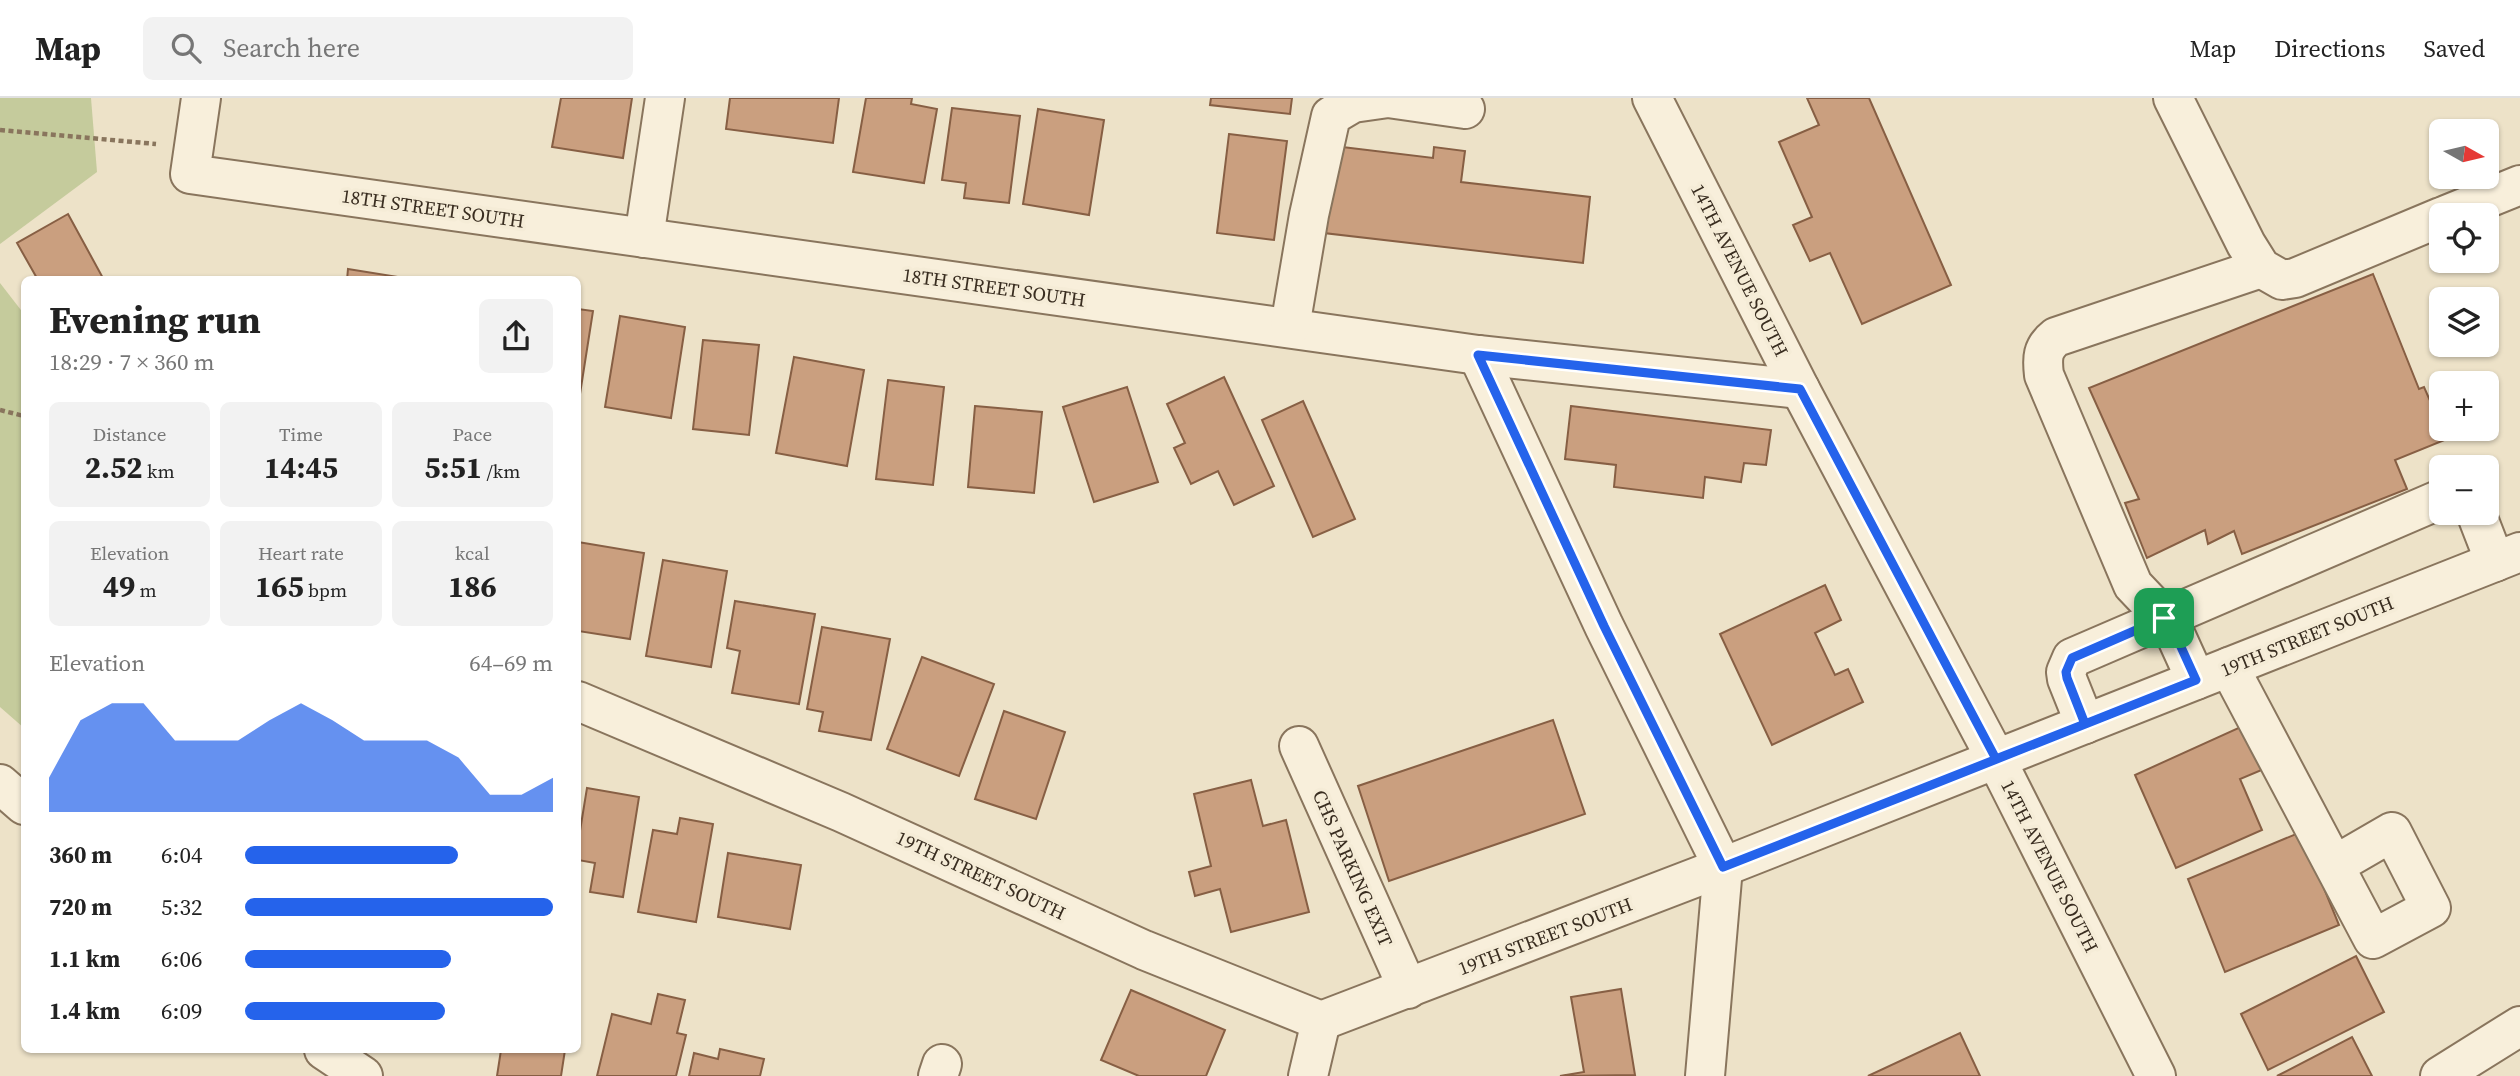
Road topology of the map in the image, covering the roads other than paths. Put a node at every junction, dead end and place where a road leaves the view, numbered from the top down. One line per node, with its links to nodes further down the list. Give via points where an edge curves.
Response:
1 (201, 98): 9 (street, 18TH STREET SOUTH, via 178,159)
2 (665, 98): 9 (street)
3 (1652, 98): 13 (street, 14TH AVENUE SOUTH)
4 (2173, 98): 10 (street, via 2246,244)
5 (1465, 109): 11 (street, via 1388,99 1353,103 1331,116)
6 (2520, 184): 7 (street)
7 (2474, 203)
8 (2429, 222): 10 (street, via 2295,278 2282,280)
9 (644, 239): 11 (street, 18TH STREET SOUTH)
10 (2266, 271): 17 (street, via 2056,337 2047,344 2042,359 2044,374 2133,585)
11 (1290, 327): 12 (street, 18TH STREET SOUTH)
12 (1478, 355): 13 (street, 18TH STREET SOUTH); 26 (street)
13 (1800, 389): 22 (street, 14TH AVENUE SOUTH)
14 (2429, 504): 17 (street)
15 (2484, 525): 16 (street)
16 (2507, 557): 18 (street, 19TH STREET SOUTH)
17 (2164, 618): 18 (street); 20 (street, via 2072,658 2067,678)
18 (2212, 673): 20 (street, 19TH STREET SOUTH); 25 (street)
19 (581, 702): 28 (street, 19TH STREET SOUTH, via 841,812 1144,950)
20 (2085, 724): 22 (street, 19TH STREET SOUTH)
21 (1299, 746): 27 (street, CHS PARKING EXIT)
22 (1996, 759): 26 (street, 19TH STREET SOUTH); 34 (street, 14TH AVENUE SOUTH)
23 (0, 784): 24 (street)
24 (21, 802)
25 (2334, 865)
26 (1723, 867): 27 (street, 19TH STREET SOUTH); 33 (street)
27 (1408, 989): 28 (street, 19TH STREET SOUTH)
28 (1321, 1021): 32 (street)
29 (2520, 1026): 35 (street, via 2488,1062)
30 (328, 1053): 31 (street)
31 (363, 1076)
32 (1308, 1076)
33 (1704, 1076)
34 (2156, 1076)
35 (2440, 1076)

